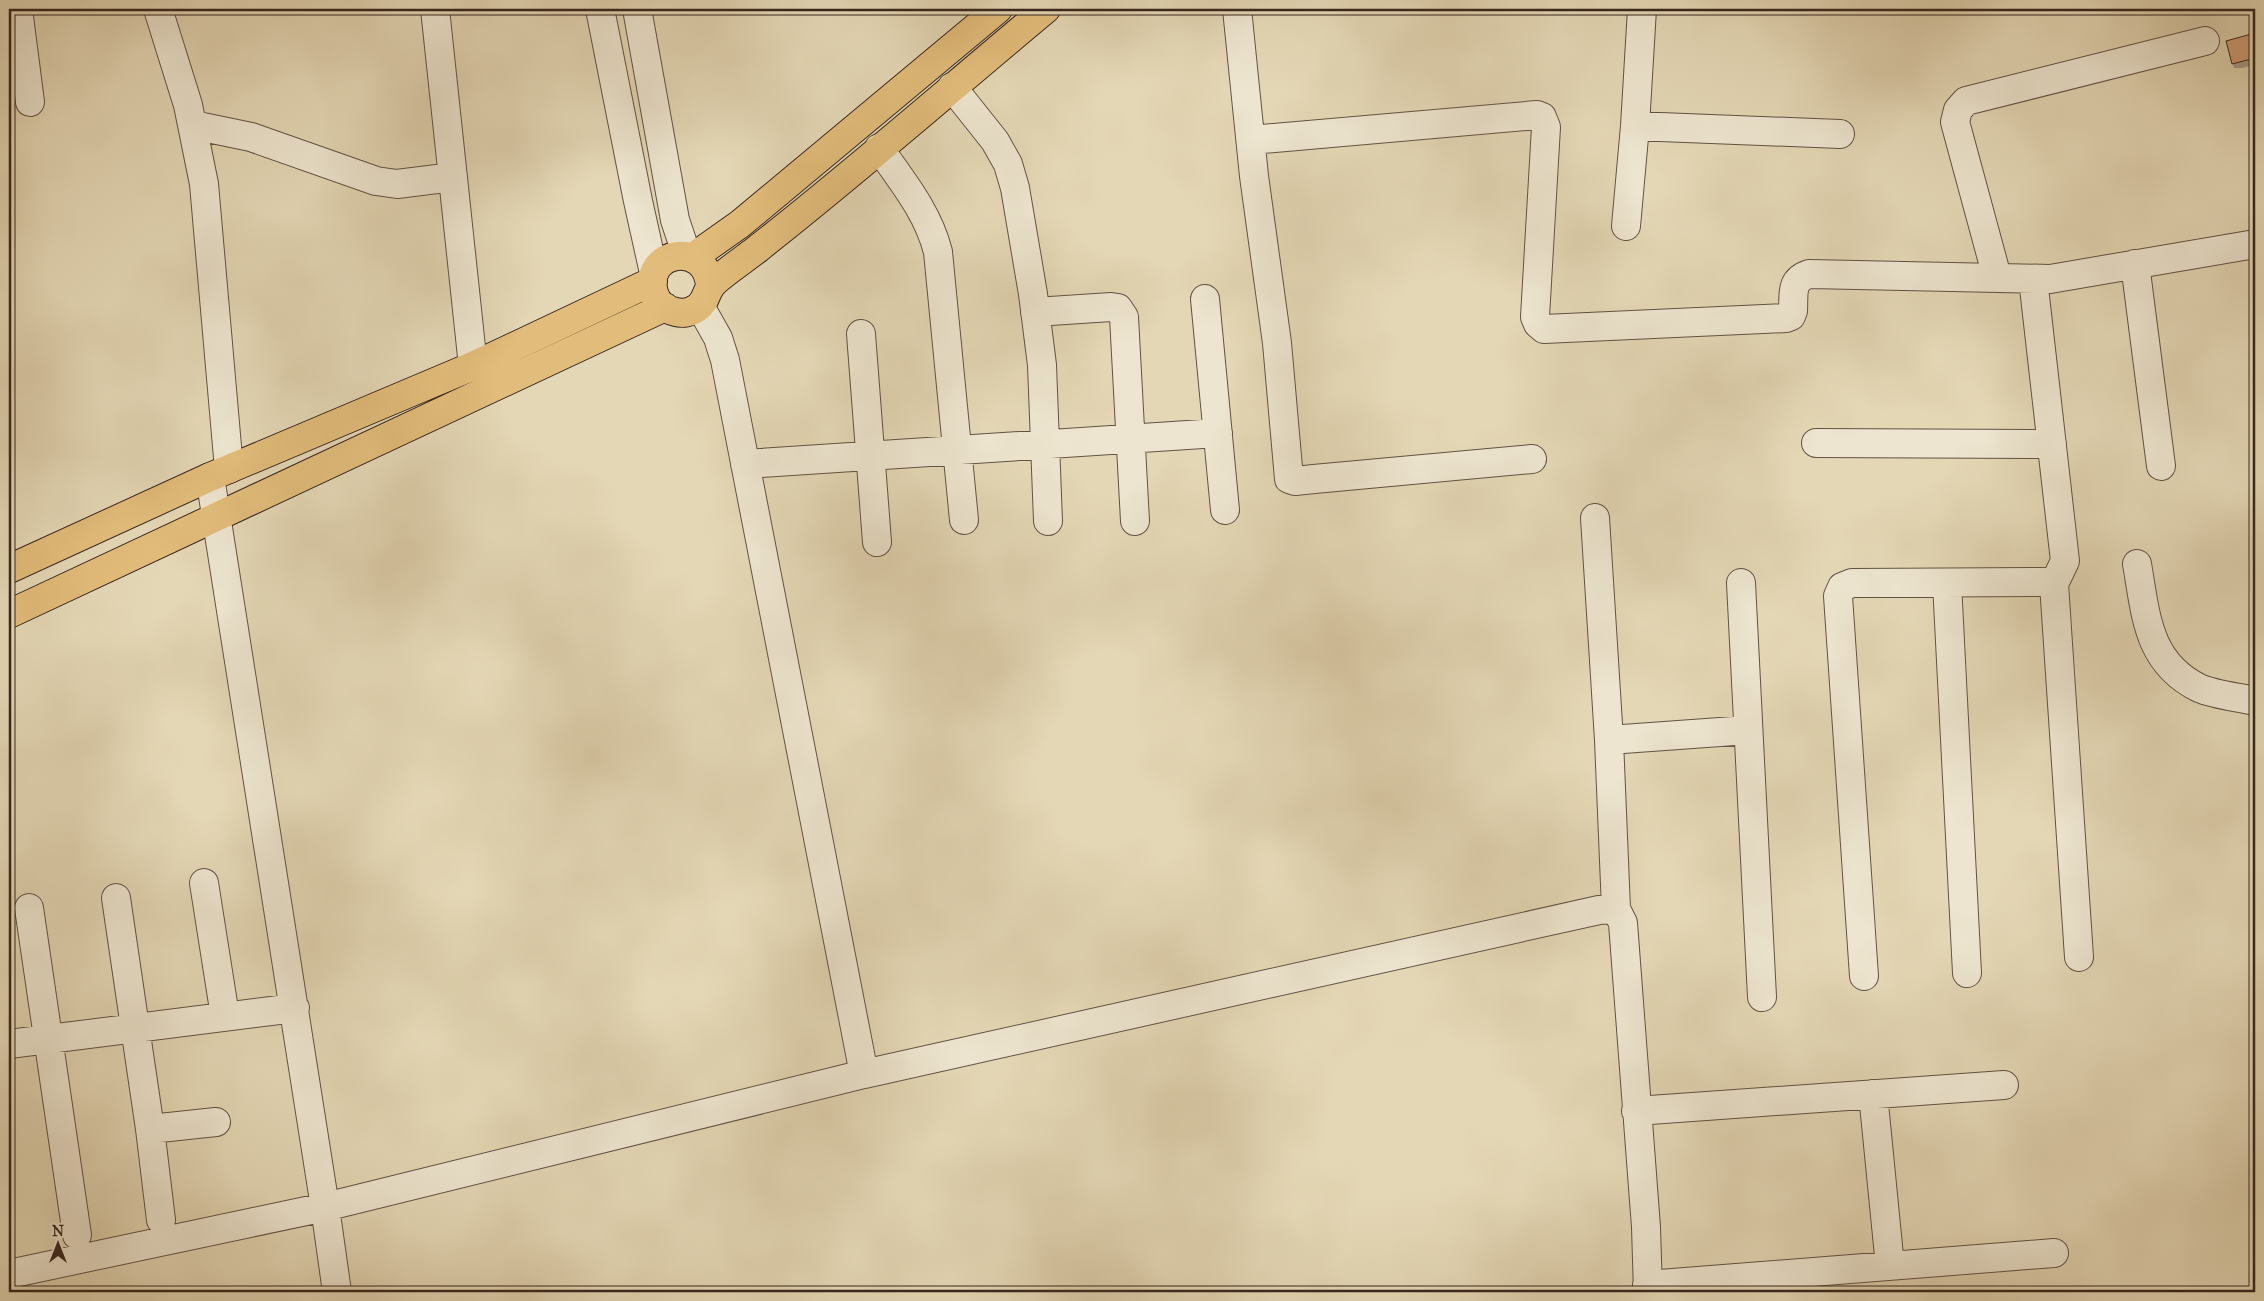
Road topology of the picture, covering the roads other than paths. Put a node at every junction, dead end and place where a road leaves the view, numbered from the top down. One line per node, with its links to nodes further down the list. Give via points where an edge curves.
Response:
1 (18, 9): 12 (street)
2 (158, 9): 13 (street)
3 (435, 9): 18 (street)
4 (600, 9): 23 (street)
5 (637, 9): 21 (street, via 675,220)
6 (998, 9): 21 (main road, via 740,224)
7 (1046, 9): 11 (main road)
8 (1237, 9): 16 (street)
9 (1642, 9): 14 (street)
10 (2205, 41): 24 (street, via 1966,101 1958,110 1955,122)
11 (952, 87): 17 (main road); 29 (street, via 995,141 1008,164 1015,188)
12 (30, 102)
13 (193, 125): 18 (street, via 251,137 376,181 397,184); 42 (street, via 204,184)
14 (1635, 126): 15 (street); 19 (street)
15 (1840, 134)
16 (1251, 140): 24 (street, via 1542,117 1546,127 1536,317 1544,329 1786,318 1791,316 1796,282 1799,277 1809,274); 39 (street, via 1277,343 1289,479)
17 (879, 148): 26 (main road); 37 (street, via 933,232 938,252)
18 (453, 177): 31 (street)
19 (1626, 226)
20 (2255, 244): 22 (street)
21 (690, 257): 23 (main road, via 673,257 662,262); 26 (main road, via 706,268 710,277)
22 (2135, 264): 25 (street); 41 (street)
23 (654, 277): 28 (main road, via 655,296); 31 (main road)
24 (1997, 277): 25 (street)
25 (2033, 279): 36 (street)
26 (705, 296): 28 (main road, via 687,312 678,313); 40 (street, via 725,360)
27 (1205, 300): 32 (street)
28 (665, 307): 44 (main road)
29 (1035, 312): 33 (street, via 1112,307 1121,312 1124,317); 34 (street, via 1042,366)
30 (861, 334): 38 (street)
31 (473, 366): 42 (main road)
32 (1218, 433): 33 (street); 43 (street)
33 (1131, 439): 34 (street); 48 (street)
34 (1045, 444): 37 (street); 47 (street)
35 (1816, 444): 36 (street)
36 (2052, 444): 54 (street, via 2065,562)
37 (959, 450): 38 (street); 46 (street)
38 (872, 456): 40 (street); 49 (street)
39 (1532, 459)
40 (745, 464): 72 (street)
41 (2161, 466)
42 (220, 473): 44 (street); 51 (main road)
43 (1225, 510)
44 (218, 516): 55 (main road); 67 (street)
45 (1595, 518): 58 (street)
46 (964, 520)
47 (1048, 522)
48 (1135, 522)
49 (877, 542)
50 (2137, 564): 56 (street, via 2147,620 2159,654 2176,673 2200,688)
51 (9, 569)
52 (1740, 583): 57 (street)
53 (1947, 583): 54 (street); 64 (street); 65 (street, via 1852,583 1842,587 1838,596)
54 (2054, 584): 63 (street)
55 (9, 614)
56 (2255, 701)
57 (1748, 730): 58 (street); 66 (street)
58 (1609, 740): 62 (street)
59 (204, 883): 68 (street)
60 (116, 898): 69 (street)
61 (29, 908): 70 (street)
62 (1616, 909): 72 (street, via 1599,910); 75 (street, via 1623,923)
63 (2078, 957)
64 (1967, 973)
65 (1864, 976)
66 (1762, 997)
67 (295, 1008): 68 (street); 78 (street)
68 (225, 1016): 69 (street)
69 (134, 1028): 70 (street); 77 (street)
70 (47, 1039): 71 (street); 80 (street)
71 (9, 1044)
72 (864, 1074): 78 (street)
73 (2004, 1084): 74 (street)
74 (1873, 1094): 75 (street); 82 (street)
75 (1636, 1111): 84 (street)
76 (216, 1122): 77 (street)
77 (150, 1129): 79 (street)
78 (326, 1207): 83 (street); 85 (street)
79 (161, 1220)
80 (77, 1235)
81 (2054, 1254): 82 (street)
82 (1890, 1266): 84 (street)
83 (9, 1274)
84 (1648, 1289)
85 (337, 1292)

